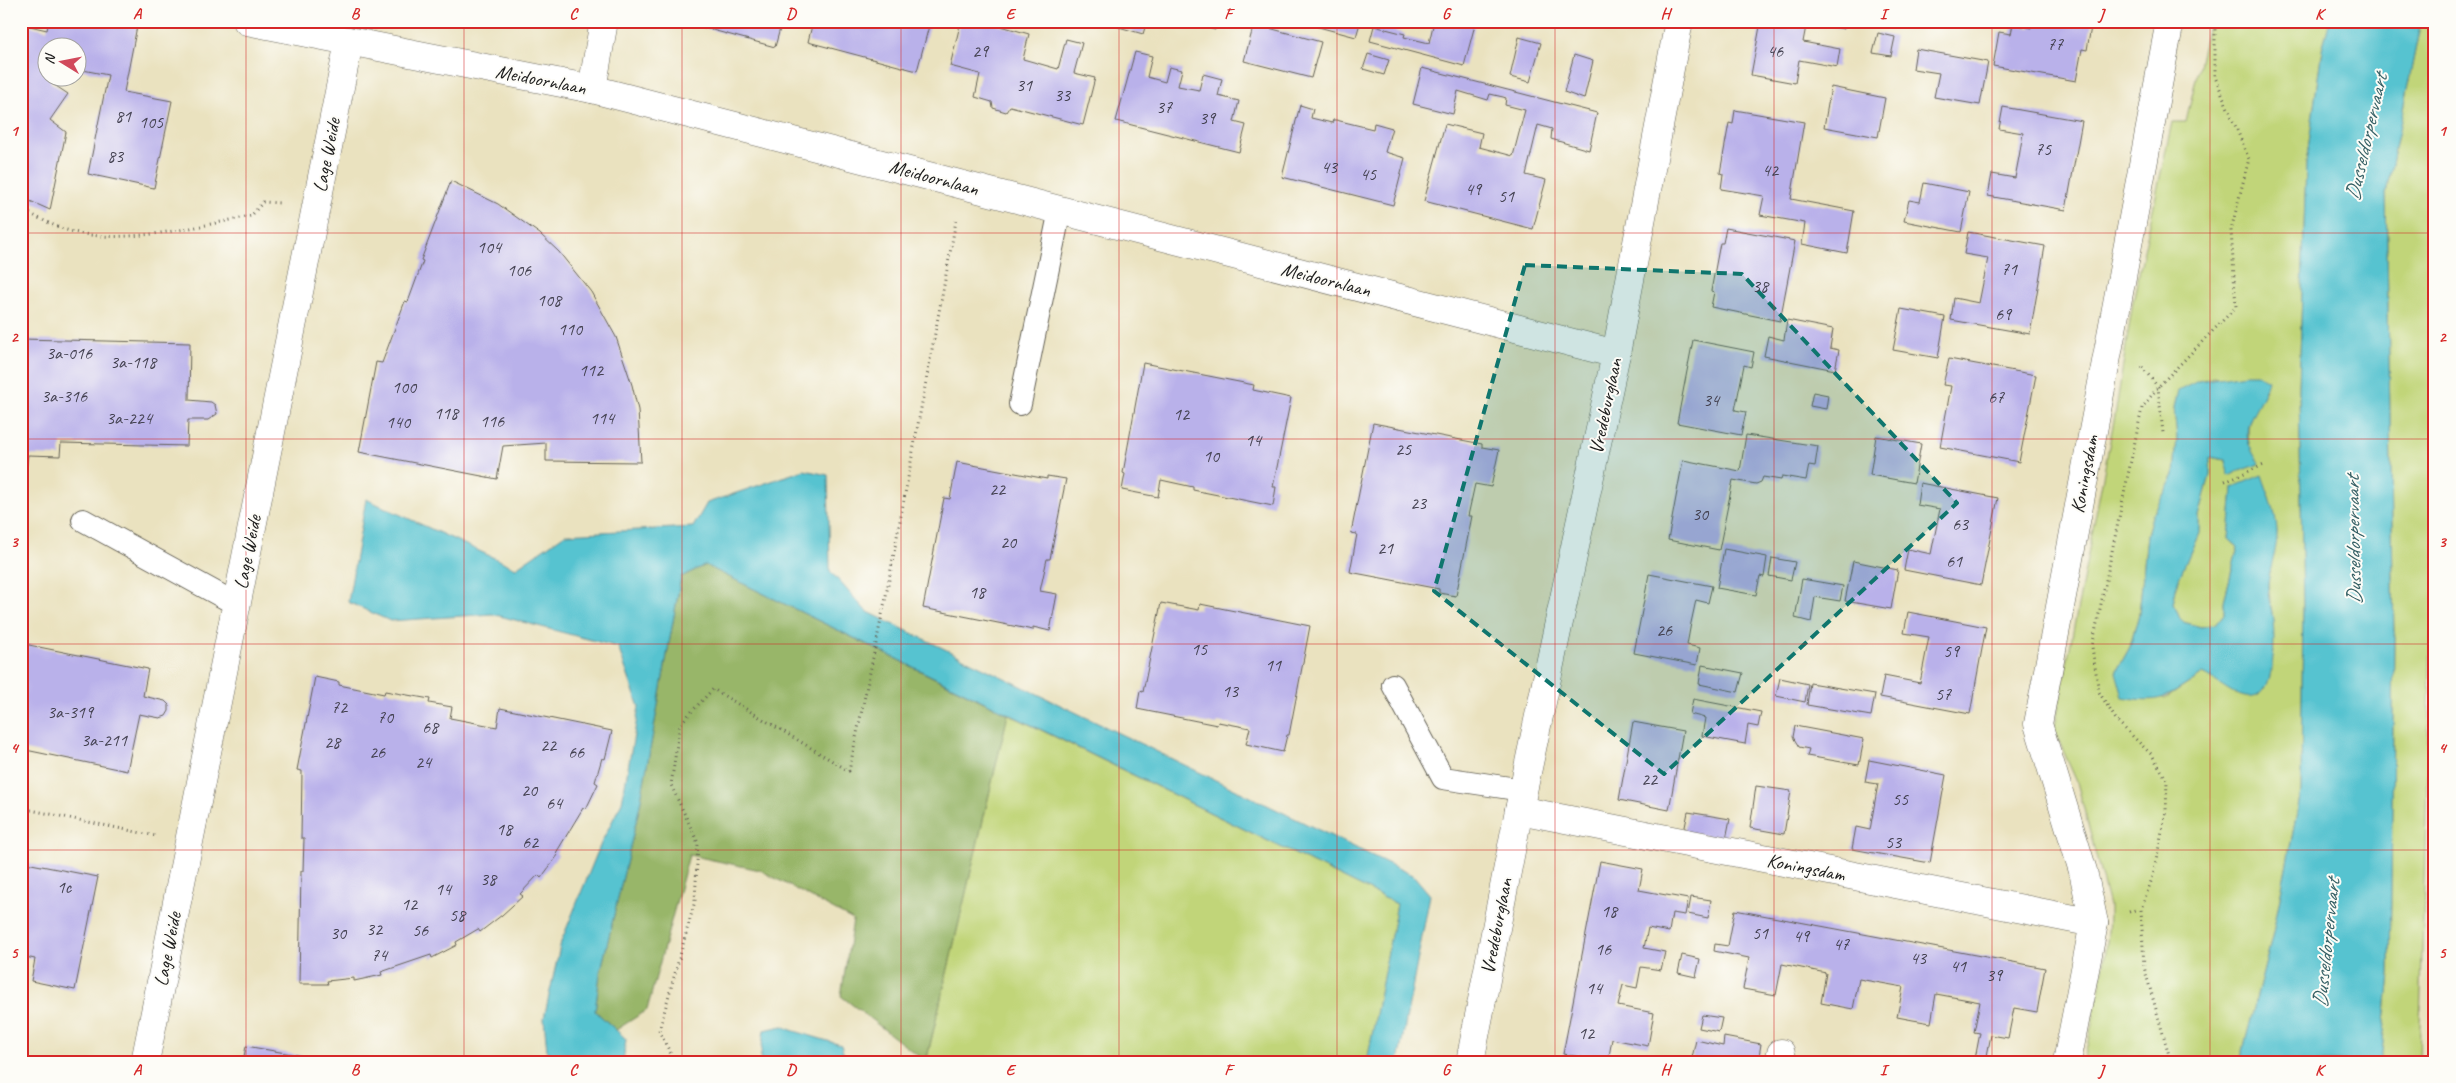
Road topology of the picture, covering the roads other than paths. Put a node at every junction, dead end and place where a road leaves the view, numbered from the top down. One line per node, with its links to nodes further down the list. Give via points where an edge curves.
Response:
1 (247, 21): 5 (street, Meidoornlaan)
2 (604, 21): 6 (street)
3 (1679, 21): 8 (street, Vredeburglaan)
4 (2170, 21): 14 (street, Koningsdam, via 2038,724 2083,871)
5 (349, 42): 6 (street, Meidoornlaan); 11 (street, Lage Weide)
6 (592, 89): 7 (street, Meidoornlaan)
7 (1060, 210): 8 (street, Meidoornlaan); 9 (lane)
8 (1616, 354): 13 (street, Vredeburglaan)
9 (1020, 404)
10 (83, 520): 11 (lane)
11 (236, 604): 15 (street, Lage Weide)
12 (1393, 686): 13 (lane, via 1444,778)
13 (1521, 800): 14 (street, Koningsdam); 16 (street, Vredeburglaan)
14 (2094, 923): 17 (street, Koningsdam)
15 (145, 1062)
16 (1470, 1062)
17 (2067, 1062)

